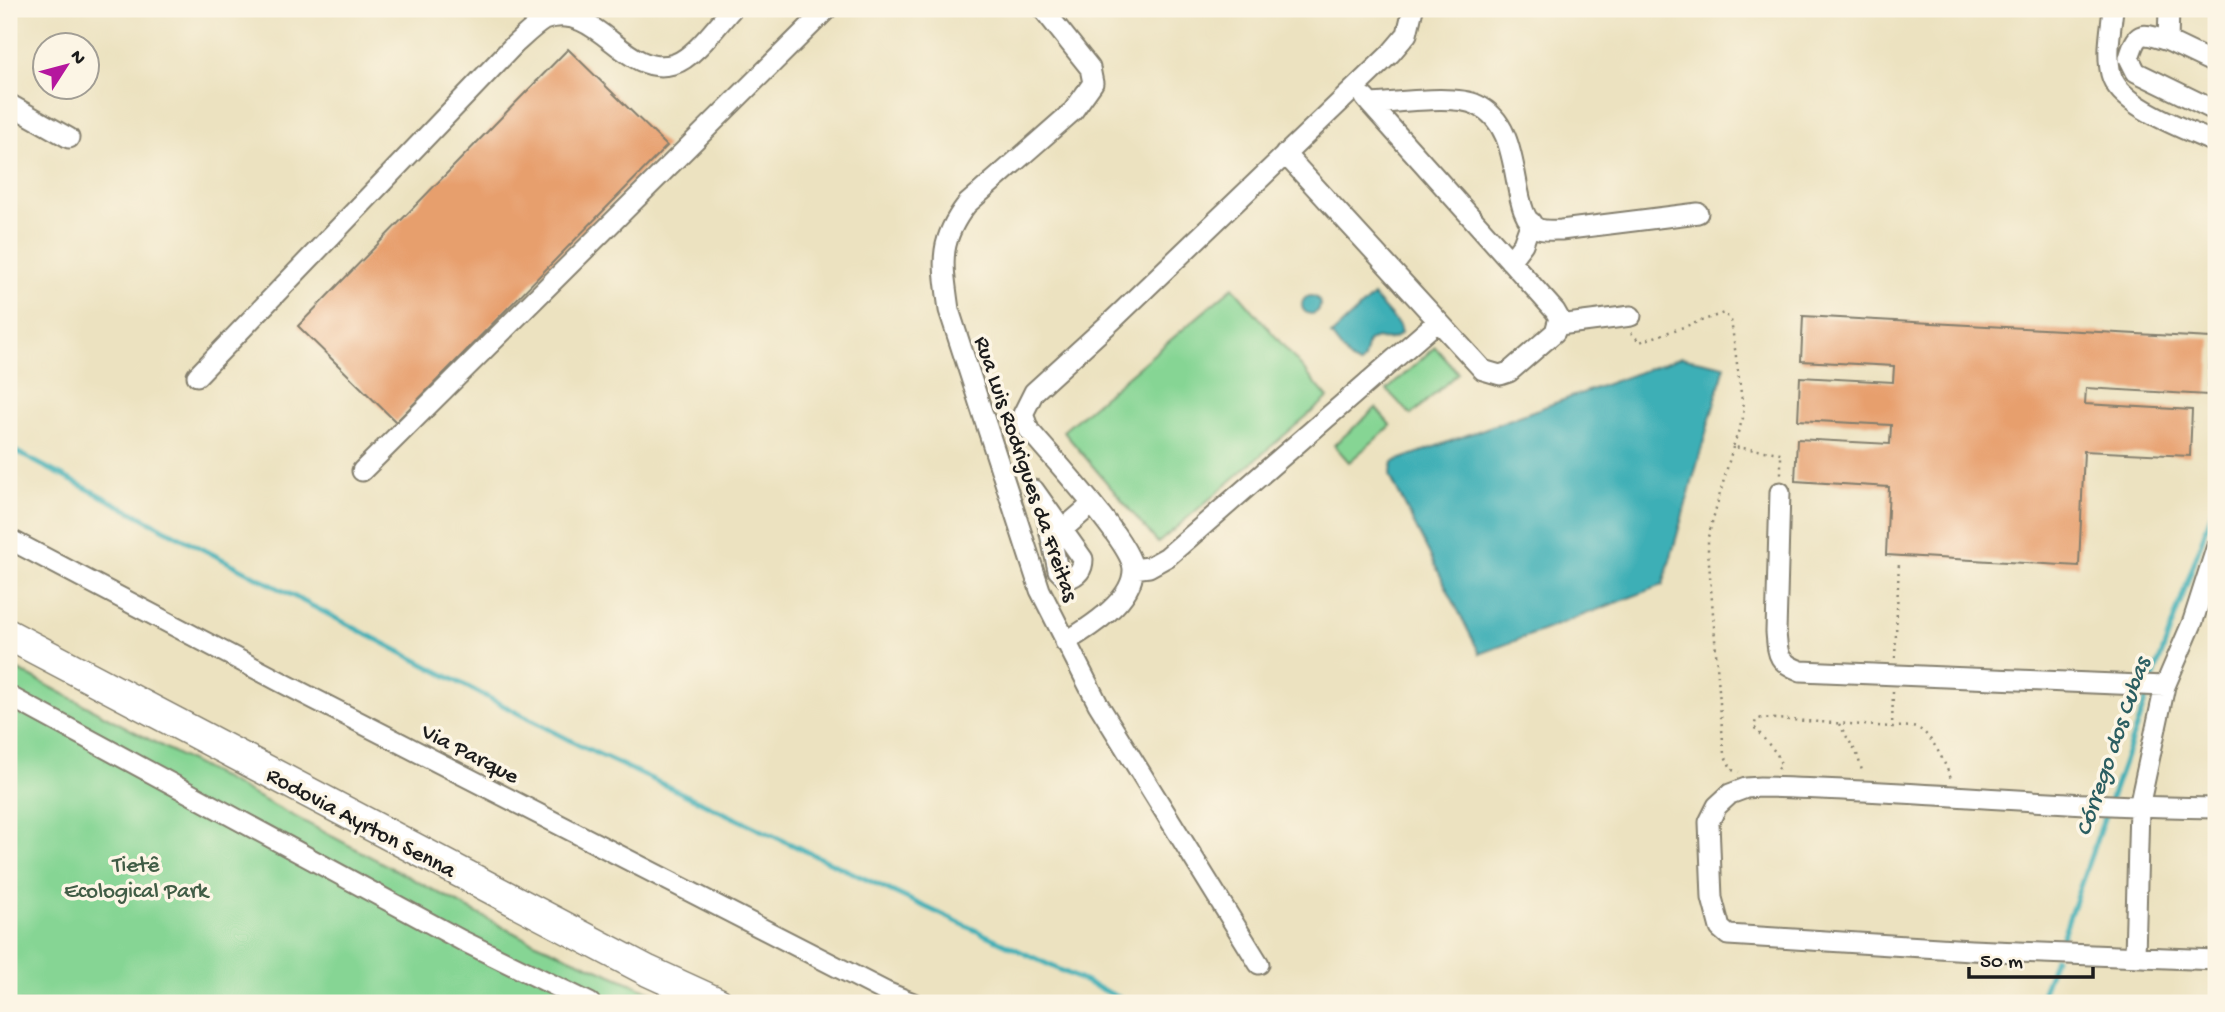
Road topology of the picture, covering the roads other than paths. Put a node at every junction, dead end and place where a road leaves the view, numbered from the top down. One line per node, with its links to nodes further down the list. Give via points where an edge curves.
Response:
1 (732, 9): 22 (street, via 675,64 658,65 636,57 572,14 542,21)
2 (827, 9): 23 (street)
3 (1043, 9): 31 (street, Rua Luis Rodrigues da Freitas, via 1090,68 1093,83 1073,111 967,204 953,222 945,246 945,273 950,310 1040,590)
4 (1413, 9): 9 (street, via 1407,34)
5 (2113, 9): 14 (street, via 2109,63 2116,86 2149,111)
6 (2169, 9): 7 (street)
7 (2168, 41): 8 (street); 12 (street, via 2138,35 2129,58 2136,72)
8 (2216, 64)
9 (1355, 87): 11 (street); 15 (street)
10 (9, 104): 13 (street)
11 (1370, 104): 17 (street, via 1460,100 1489,113 1508,139 1520,201); 18 (street)
12 (2216, 111)
13 (69, 138)
14 (2216, 144)
15 (1285, 154): 20 (street); 25 (street, via 1027,401 1023,414 1029,430)
16 (1698, 213): 17 (street, via 1561,230 1542,230)
17 (1531, 222): 18 (street)
18 (1510, 261): 21 (street, via 1555,311)
19 (1627, 317): 21 (street)
20 (1438, 321): 21 (street, via 1483,370 1500,375 1509,372); 29 (street, via 1167,557 1149,568)
21 (1559, 325)
22 (197, 376)
23 (362, 471)
24 (1780, 492): 32 (street, via 1776,632 1778,654 1788,666 1801,671)
25 (1091, 505): 26 (street); 29 (street, via 1126,550)
26 (1062, 530): 26 (street, via 1083,559 1080,571 1067,579 1058,570 1039,498)
27 (9, 539): 41 (street, Via Parque)
28 (2216, 549): 32 (street, via 2193,621)
29 (1133, 569): 31 (street, via 1126,592 1109,611)
30 (9, 635): 40 (highway, Rodovia Ayrton Senna, via 648,971)
31 (1065, 642): 38 (street, Rua Luis Rodrigues da Freitas, via 1098,704)
32 (2165, 686): 34 (street)
33 (9, 696): 39 (street, via 461,940)
34 (2138, 807): 35 (street); 36 (street); 36 (street, via 1760,787 1730,794 1709,822 1712,898 1720,928 1728,935)
35 (2216, 808)
36 (2135, 956): 37 (street)
37 (2216, 960)
38 (1259, 964)
39 (590, 1003)
40 (718, 1003)
41 (913, 1003)

